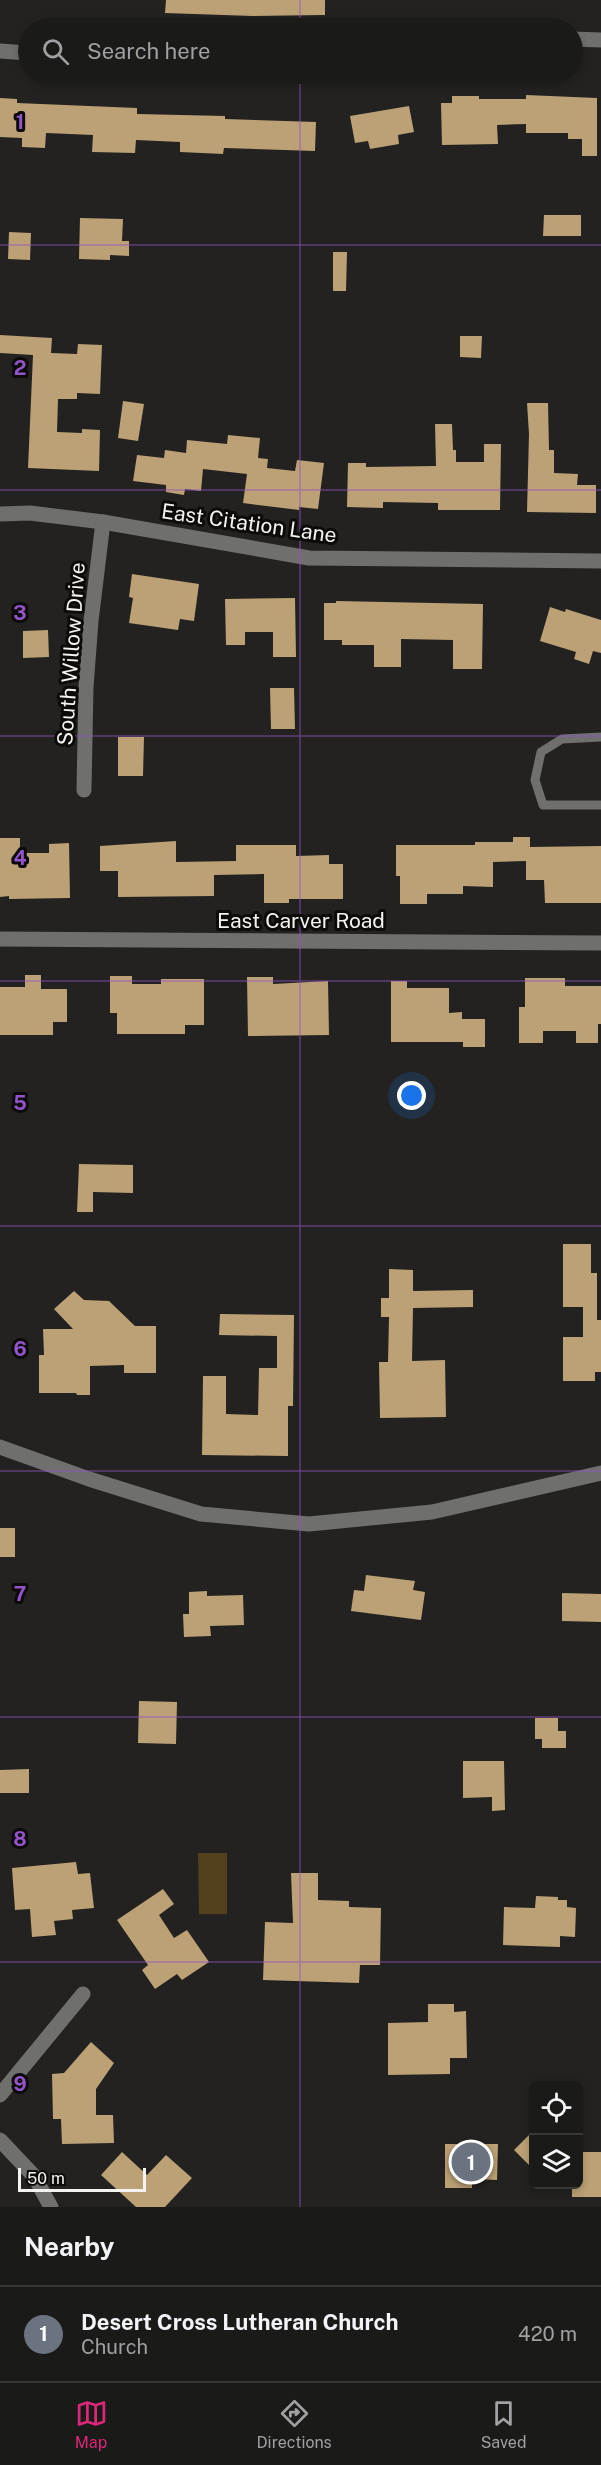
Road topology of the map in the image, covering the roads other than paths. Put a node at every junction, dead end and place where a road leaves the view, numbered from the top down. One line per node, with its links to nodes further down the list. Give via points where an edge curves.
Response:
1 (583, 39): 2 (street)
2 (601, 40)
3 (0, 51): 4 (street)
4 (18, 52)
5 (0, 514): 6 (street, East Citation Lane, via 30,513)
6 (103, 522): 7 (street, East Citation Lane, via 309,558); 9 (street, South Willow Drive, via 87,665)
7 (601, 561)
8 (601, 737): 10 (lane, via 562,740 541,752 535,780 543,805)
9 (84, 790)
10 (601, 805)
11 (0, 939): 12 (street, East Carver Road)
12 (601, 943)
13 (0, 1447): 14 (street, via 201,1514 309,1524 432,1512)
14 (601, 1473)
15 (83, 1994): 16 (street)
16 (0, 2095)
17 (0, 2140): 18 (street, via 34,2175)
18 (51, 2207)

